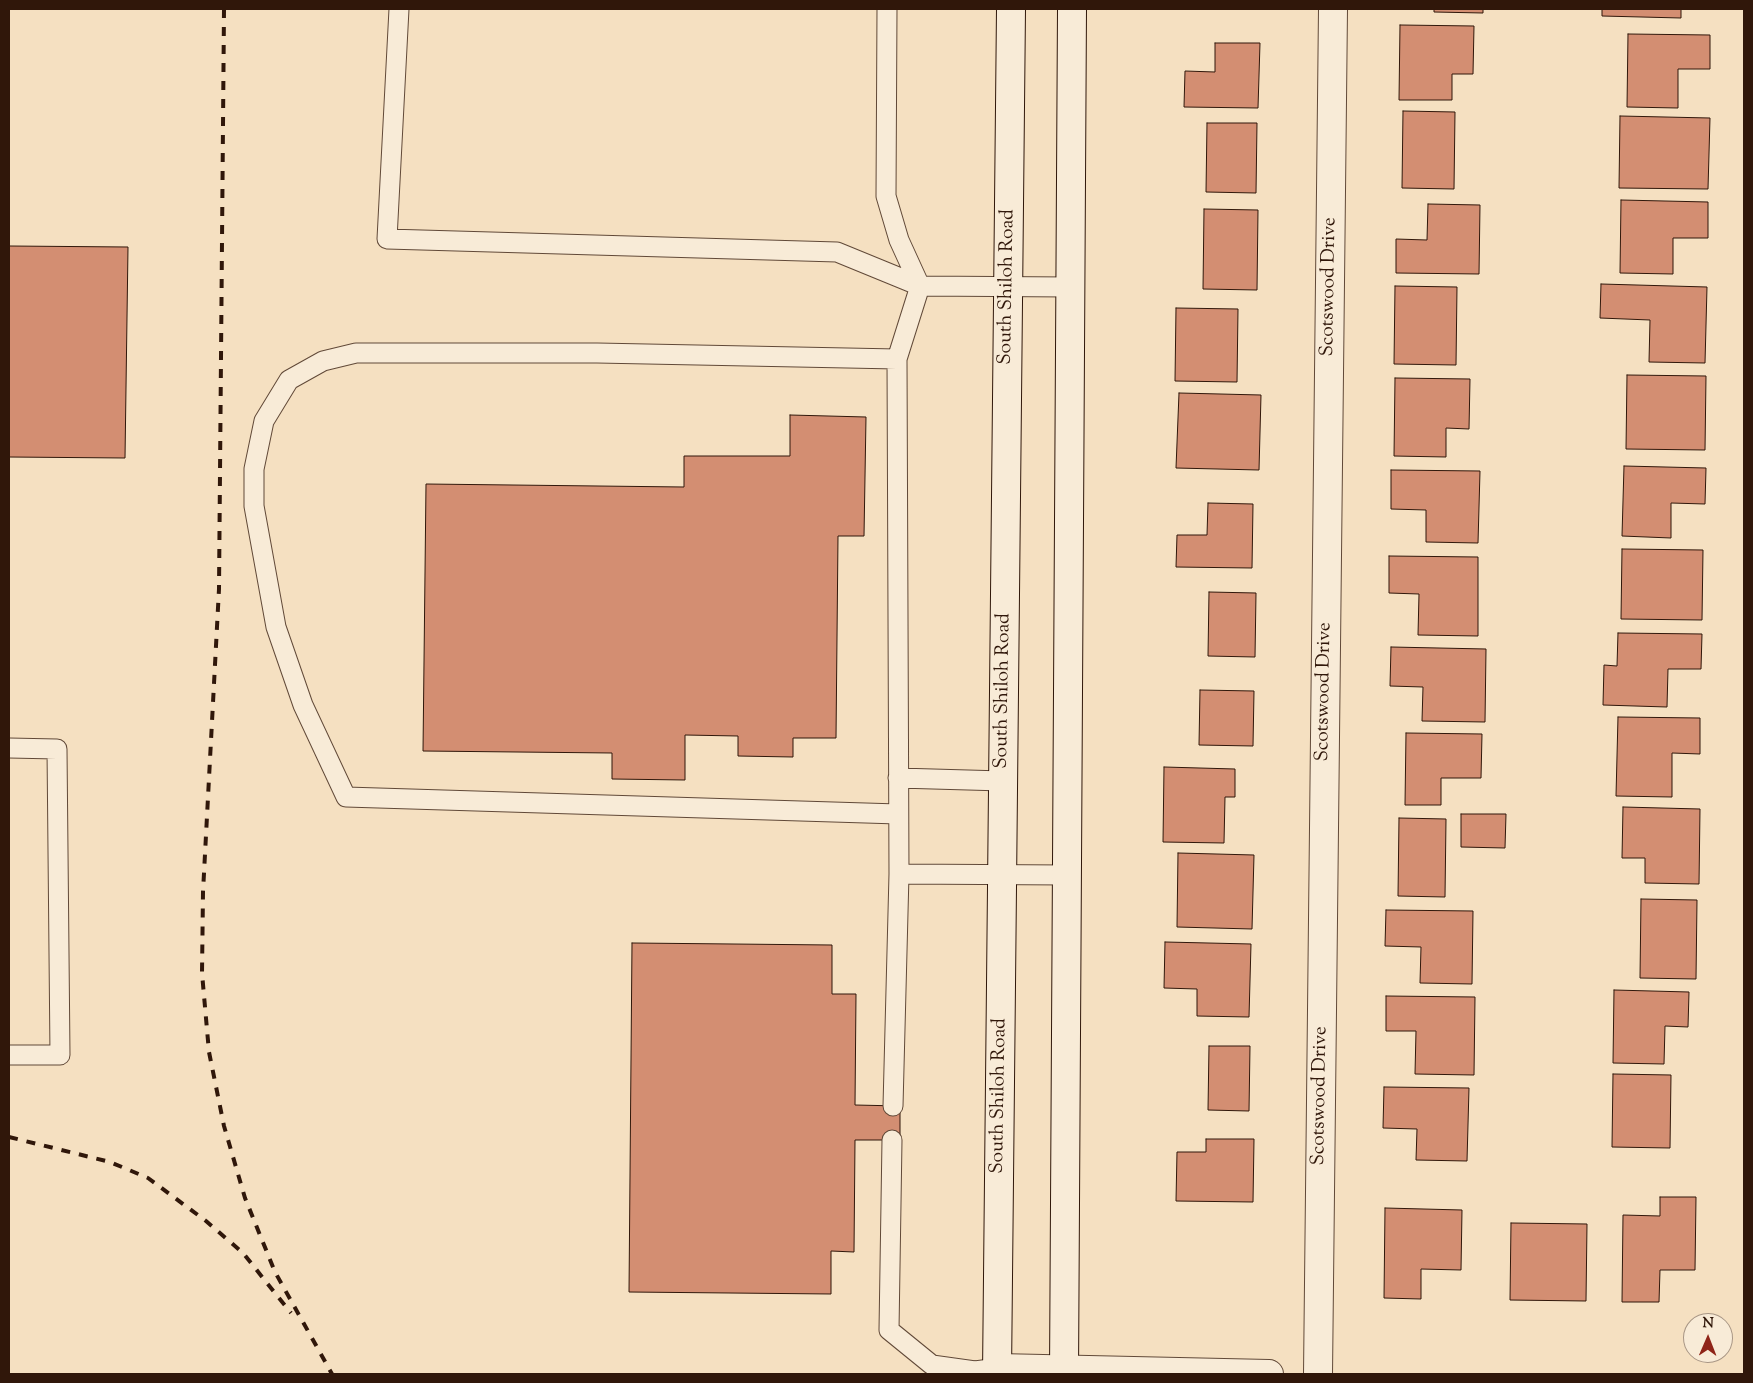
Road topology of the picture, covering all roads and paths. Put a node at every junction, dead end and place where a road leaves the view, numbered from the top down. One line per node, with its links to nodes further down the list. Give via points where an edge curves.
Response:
1 (399, 9): 6 (lane, via 387,239 837,252)
2 (887, 9): 6 (lane, via 886,196 899,240)
3 (1011, 9): 7 (main road, South Shiloh Road)
4 (1072, 9): 8 (main road)
5 (1333, 9): 23 (main road, Scotswood Drive)
6 (920, 286): 7 (lane); 9 (lane)
7 (1008, 287): 8 (lane); 12 (main road, South Shiloh Road)
8 (1070, 287): 16 (main road)
9 (897, 359): 11 (lane); 13 (lane, via 596,353 356,353 323,361 290,380 264,421 254,469 254,506 276,627 303,705 346,797)
10 (9, 748): 17 (lane, via 56,748 60,1055)
11 (898, 778): 12 (lane); 13 (lane)
12 (1003, 781): 15 (main road, South Shiloh Road)
13 (898, 814): 14 (lane)
14 (899, 874): 15 (lane); 18 (lane)
15 (1002, 874): 16 (lane); 20 (main road, South Shiloh Road)
16 (1067, 875): 21 (main road)
17 (9, 1054)
18 (893, 1106)
19 (892, 1140): 20 (lane, via 889,1330 932,1365)
20 (998, 1371): 21 (main road)
21 (1064, 1372): 22 (main road)
22 (1269, 1374)
23 (1318, 1374)

